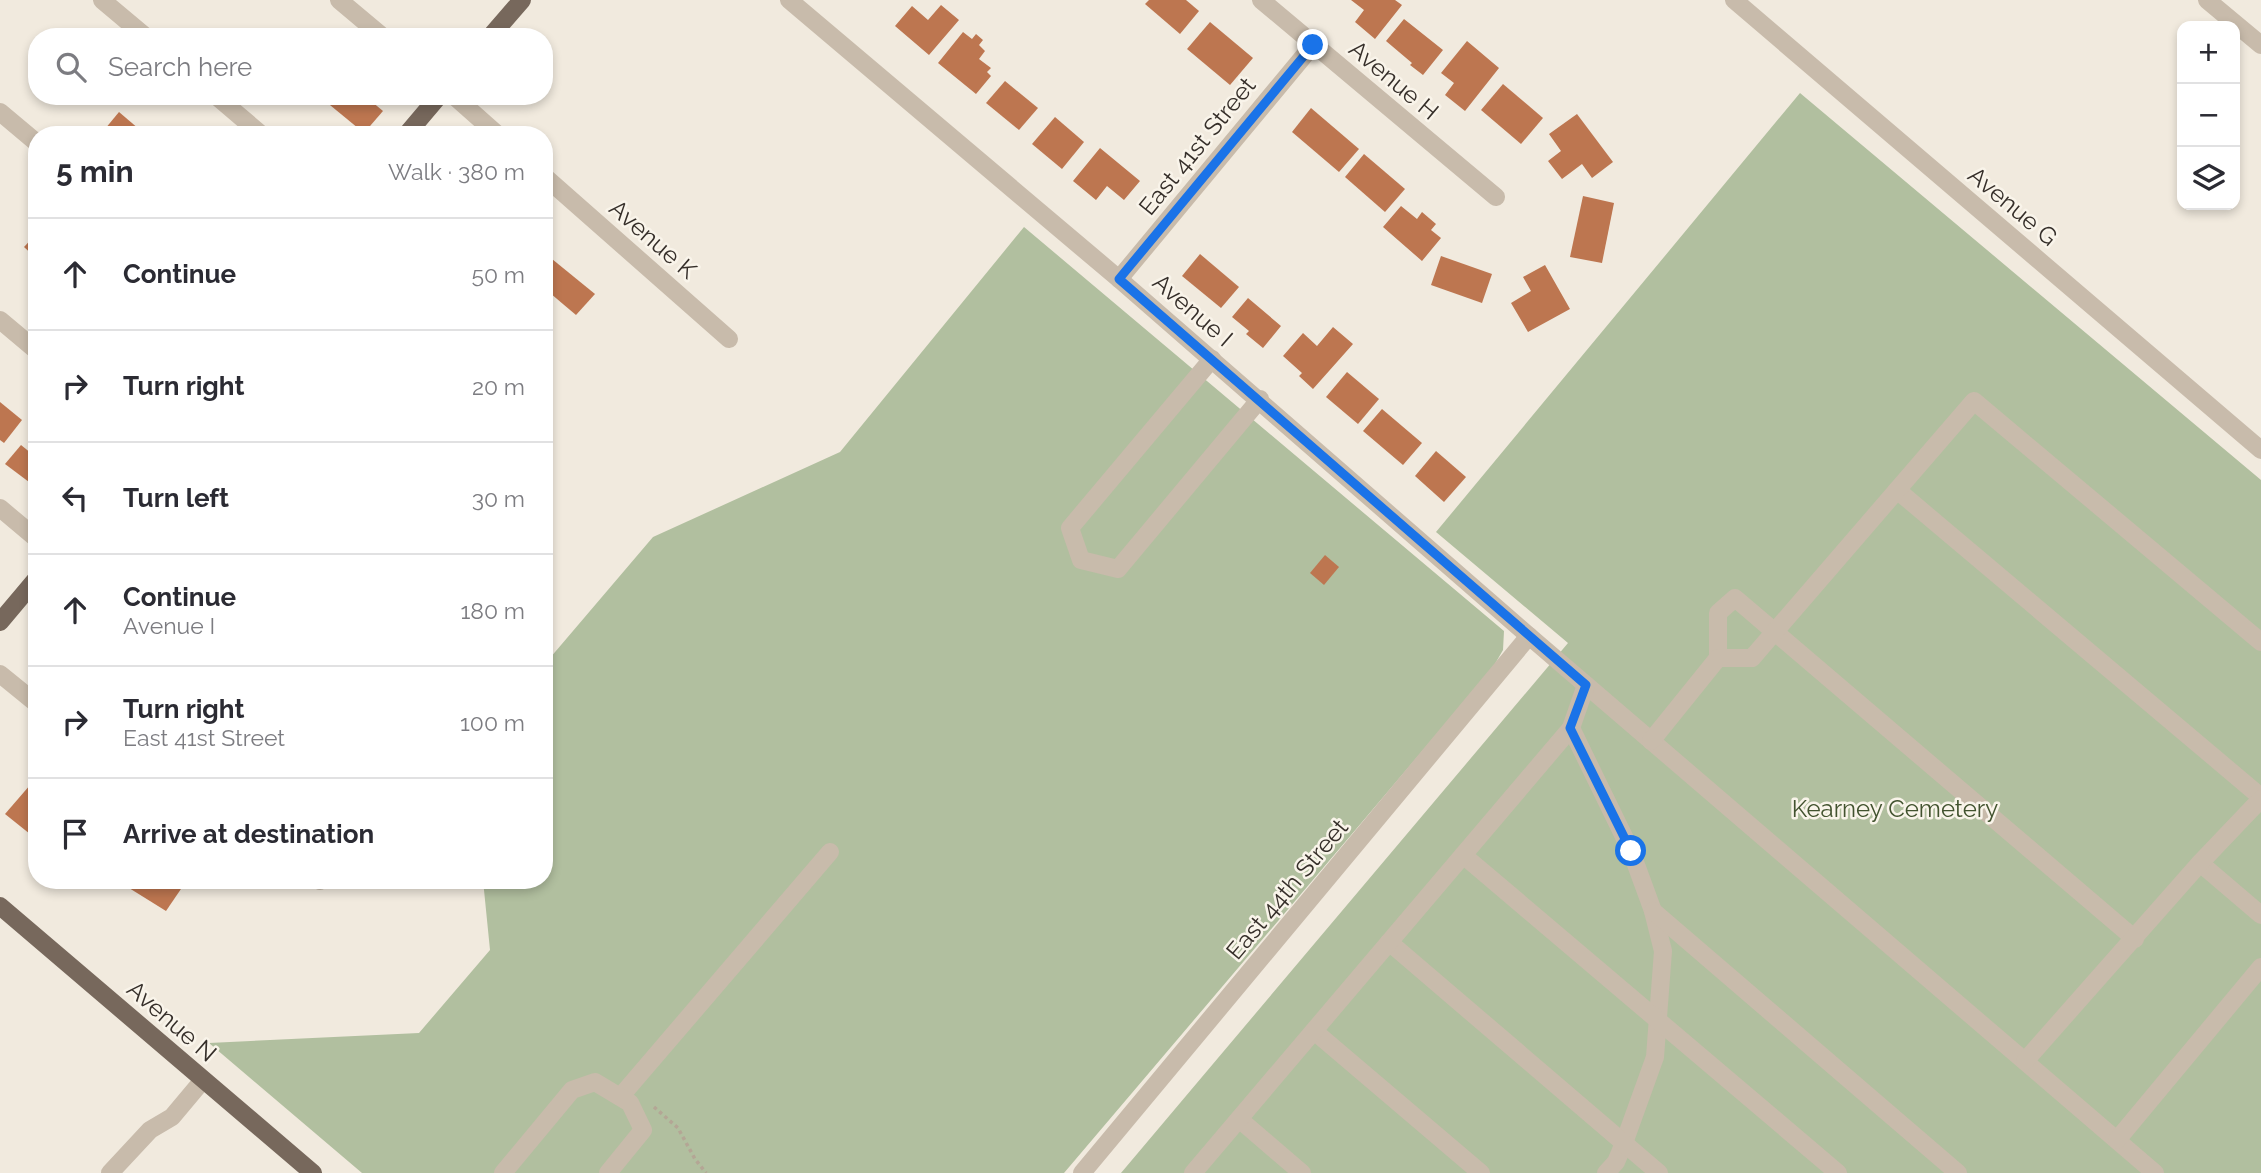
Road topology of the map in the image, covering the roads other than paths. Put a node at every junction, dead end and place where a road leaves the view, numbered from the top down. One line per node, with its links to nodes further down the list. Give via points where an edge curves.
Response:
1 (102, 0): 8 (street)
2 (339, 0): 9 (street)
3 (522, 0): 10 (main road)
4 (789, 0): 23 (street, Avenue I)
5 (1261, 0): 11 (street, Avenue H)
6 (1734, 0): 29 (street, Avenue G)
7 (2207, 0): 12 (street)
8 (135, 28)
9 (372, 28)
10 (498, 28)
11 (1313, 45): 22 (street, Avenue H); 23 (street, East 41st Street)
12 (2261, 45)
13 (227, 105): 17 (street)
14 (431, 105): 18 (main road)
15 (464, 105): 19 (street)
16 (0, 112): 20 (street)
17 (251, 126)
18 (414, 126)
19 (488, 126)
20 (28, 135)
21 (553, 184): 25 (street, Avenue K)
22 (1496, 197)
23 (1119, 279): 27 (street, Avenue I)
24 (0, 320): 26 (street)
25 (729, 339)
26 (28, 343)
27 (1212, 359): 28 (street, Avenue I); 28 (street, via 1070,528 1081,560 1118,569)
28 (1260, 399): 36 (street, Avenue I)
29 (2261, 450)
30 (1897, 490): 35 (street); 37 (street, via 1974,401); 44 (street)
31 (0, 508): 32 (street)
32 (28, 531)
33 (28, 589): 34 (main road)
34 (0, 622)
35 (1775, 632): 38 (street, via 1752,658); 38 (street, via 1735,598 1718,612); 51 (street)
36 (1529, 636): 40 (street, Avenue I); 66 (street, East 44th Street)
37 (2261, 642)
38 (1718, 657): 43 (street)
39 (0, 674): 41 (street)
40 (1586, 685): 42 (street); 43 (street, Avenue I)
41 (28, 697)
42 (1570, 728): 46 (street); 49 (street, via 1631,851)
43 (1651, 741): 56 (street, Avenue I)
44 (2261, 798): 47 (street)
45 (830, 852): 58 (street)
46 (1463, 855): 52 (street); 54 (street)
47 (2200, 863): 50 (street); 51 (street)
48 (0, 906): 57 (main road, Avenue N)
49 (1653, 911): 54 (street, via 1663,951); 73 (street)
50 (2261, 915)
51 (2135, 939): 56 (street)
52 (1389, 942): 55 (street); 61 (street)
53 (2261, 967): 60 (street)
54 (1659, 1021): 61 (street, via 1655,1056); 72 (street)
55 (1314, 1031): 59 (street); 69 (street)
56 (2025, 1061): 60 (street, Avenue I)
57 (203, 1080): 62 (street, via 172,1117 150,1130); 63 (main road, Avenue N)
58 (621, 1096): 64 (street, via 595,1082 572,1090); 65 (street, via 630,1103 643,1130)
59 (1239, 1119): 67 (street); 68 (street)
60 (2117, 1140): 74 (street, Avenue I)
61 (1624, 1143): 70 (street); 71 (street)
62 (110, 1173)
63 (313, 1173)
64 (503, 1173)
65 (608, 1173)
66 (1082, 1173)
67 (1193, 1173)
68 (1302, 1173)
69 (1480, 1173)
70 (1606, 1173)
71 (1659, 1173)
72 (1838, 1173)
73 (1958, 1173)
74 (2155, 1173)

